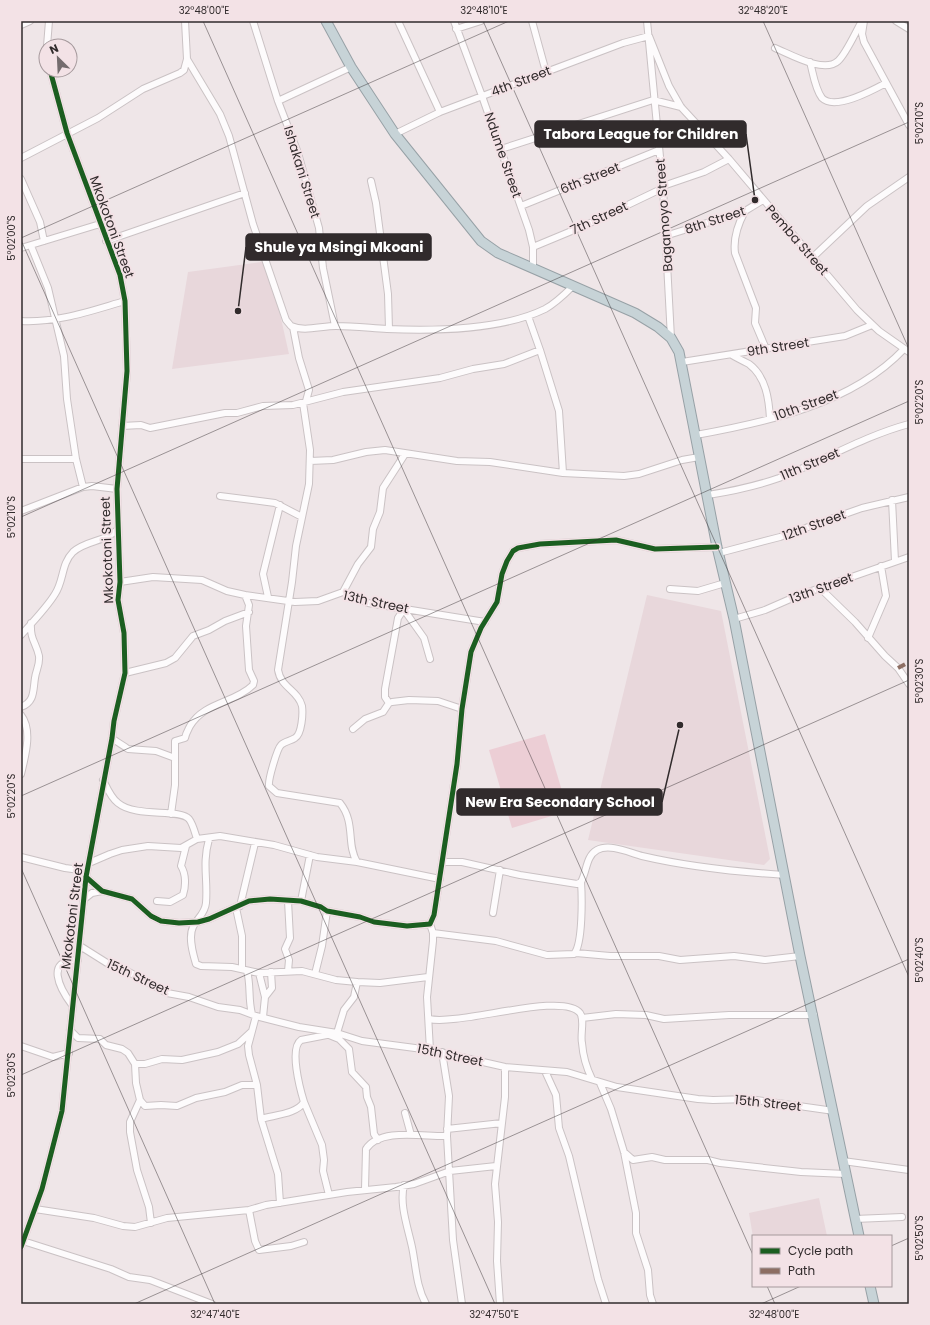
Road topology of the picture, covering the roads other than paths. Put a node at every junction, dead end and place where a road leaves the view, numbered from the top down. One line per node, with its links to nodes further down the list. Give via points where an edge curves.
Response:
1 (30, 21): 13 (street)
2 (49, 21): 17 (street)
3 (185, 21): 19 (street)
4 (253, 21): 27 (street, Ishakani Street)
5 (326, 21): 21 (highway)
6 (398, 21): 29 (street)
7 (454, 21): 14 (street, Ndume Street)
8 (481, 21): 14 (street)
9 (532, 21): 22 (street)
10 (647, 21): 16 (street, Bagamoyo Street)
11 (863, 21): 20 (street, via 838,62 825,66); 24 (street, via 864,42)
12 (896, 21): 15 (street)
13 (21, 25)
14 (456, 29): 25 (street, Ndume Street)
15 (909, 29)
16 (649, 36): 22 (street, 4th Street); 26 (street, Bagamoyo Street); 28 (street, Pemba Street, via 669,86)
17 (48, 38)
18 (774, 48): 20 (street)
19 (187, 59): 31 (street, via 184,70 180,73 143,89 98,118); 41 (street, via 214,104 229,136)
20 (810, 62): 24 (street, via 819,92 829,102 850,99)
21 (351, 67): 27 (street); 32 (highway)
22 (546, 72): 25 (street, 4th Street)
23 (52, 78): 31 (street, Mkokotoni Street)
24 (886, 83): 30 (street)
25 (482, 96): 29 (street, 4th Street); 33 (street, Ndume Street)
26 (653, 100): 28 (street); 33 (street); 34 (street, Bagamoyo Street)
27 (278, 101): 60 (street, Ishakani Street, via 298,153 319,228 323,268)
28 (681, 107): 36 (street, Pemba Street)
29 (440, 112): 32 (street, 4th Street)
30 (909, 124)
31 (67, 133): 35 (street); 45 (street, Mkokotoni Street)
32 (395, 134): 53 (highway, via 481,241 498,253)
33 (501, 149): 43 (street, Ndume Street)
34 (659, 150): 40 (street, Bagamoyo Street); 43 (street, 6th Street)
35 (21, 158)
36 (729, 159): 40 (street, 7th Street, via 704,172); 42 (street, Pemba Street)
37 (909, 177): 52 (street, via 867,206)
38 (21, 179): 47 (street, via 40,222)
39 (371, 181): 62 (street, via 388,294)
40 (663, 187): 46 (street, Bagamoyo Street); 51 (street, 7th Street)
41 (245, 193): 48 (street); 61 (street, via 286,320)
42 (763, 200): 44 (street, 8th Street); 52 (street, Pemba Street)
43 (521, 206): 51 (street, Ndume Street)
44 (745, 211): 46 (street, 8th Street); 64 (street, via 737,230 735,253 756,308 755,323)
45 (100, 224): 47 (street); 48 (street, Mkokotoni Street)
46 (665, 236): 63 (street, Bagamoyo Street)
47 (44, 241): 49 (street)
48 (106, 241): 55 (street, Mkokotoni Street, via 120,275)
49 (31, 246): 50 (street); 57 (street, via 48,288)
50 (21, 248)
51 (533, 248): 53 (street, Ndume Street)
52 (812, 258): 59 (street, Pemba Street)
53 (533, 269): 54 (highway)
54 (573, 286): 56 (street, via 546,308); 63 (highway, via 635,313)
55 (125, 301): 57 (street); 72 (street, Mkokotoni Street, via 127,371)
56 (528, 316): 62 (street, via 472,327); 65 (street)
57 (56, 320): 58 (street); 77 (street, via 65,364 67,399)
58 (21, 321)
59 (872, 325): 64 (street, 9th Street, via 844,336); 66 (street, Pemba Street)
60 (336, 326): 61 (street); 62 (street)
61 (293, 327): 69 (street, via 308,390)
62 (389, 329)
63 (671, 338): 68 (highway)
64 (766, 349): 67 (street, 9th Street)
65 (540, 350): 69 (street, via 504,364 440,378 343,392); 79 (street, via 559,411)
66 (906, 351): 70 (street, 10th Street, via 886,368 841,394)
67 (732, 355): 68 (street, 9th Street); 70 (street, via 749,365 763,383 770,400)
68 (682, 362): 73 (highway)
69 (304, 402): 72 (street, via 258,406 237,413 224,413 150,428 143,425); 78 (street)
70 (770, 418): 73 (street, 10th Street)
71 (909, 424): 82 (street, 11th Street, via 779,478 744,489)
72 (122, 426): 81 (street, Mkokotoni Street)
73 (696, 435): 75 (highway)
74 (405, 454): 78 (street, via 385,450 333,460); 79 (street, via 457,461 490,462); 98 (street, via 383,488 371,547 358,564)
75 (699, 457): 79 (street, via 624,476); 82 (highway)
76 (21, 459): 77 (street)
77 (76, 459): 80 (street)
78 (310, 461): 88 (street)
79 (563, 473)
80 (83, 487): 81 (street); 87 (street)
81 (117, 489): 89 (street, Mkokotoni Street)
82 (708, 495): 90 (highway)
83 (220, 496): 86 (street)
84 (909, 497): 85 (street, 12th Street)
85 (892, 500): 90 (street, 12th Street, via 851,511 780,537); 92 (street)
86 (280, 505): 88 (street); 100 (street, via 263,574)
87 (21, 511)
88 (302, 517): 101 (street)
89 (117, 530): 94 (street, Mkokotoni Street); 106 (street, via 73,552 65,564 55,595)
90 (718, 550): 95 (highway); 105 (street, 12th Street, via 655,550 616,540 540,544 518,548 507,561 497,602)
91 (909, 557): 92 (street, 13th Street)
92 (895, 561): 93 (street, 13th Street)
93 (881, 566): 96 (street, 13th Street); 108 (street, via 886,596)
94 (120, 582): 99 (street, 13th Street, via 153,577 202,580 227,591); 110 (street, Mkokotoni Street, via 118,600 124,633)
95 (725, 583): 97 (street, via 698,591); 104 (highway)
96 (820, 588): 104 (street, 13th Street, via 765,610); 108 (street, via 856,622)
97 (670, 589)
98 (343, 592): 101 (street, 13th Street, via 321,601); 102 (street, 13th Street, via 368,603)
99 (245, 595): 100 (street, 13th Street); 103 (street, via 249,600)
100 (268, 596): 101 (street, 13th Street)
101 (288, 601): 129 (street, via 278,670 281,681 299,699 302,716 299,735 284,742 278,749 269,786 278,793 340,803 351,826 353,851)
102 (403, 608): 105 (street, 13th Street); 109 (street, via 424,638); 112 (street, via 398,618 386,683 385,697)
103 (248, 612): 110 (street, via 193,636 175,658 166,663); 118 (street, via 246,638 253,685 197,717 185,738 175,741)
104 (734, 619): 134 (highway)
105 (484, 622): 114 (street, 12th Street, via 471,652)
106 (31, 623): 107 (street); 113 (street, via 31,636 38,652 39,664 34,693 27,704)
107 (21, 635)
108 (868, 638): 111 (street, via 898,668)
109 (430, 659)
110 (125, 673): 117 (street, Mkokotoni Street)
111 (909, 684)
112 (389, 703): 114 (street, via 438,700); 116 (street, via 383,712 365,718)
113 (21, 707)
114 (462, 709): 130 (street, 12th Street, via 457,764)
115 (21, 715): 119 (street, via 26,725)
116 (353, 729)
117 (112, 738): 118 (street, via 128,749 156,751); 121 (street, Mkokotoni Street)
118 (175, 758): 122 (street)
119 (22, 761): 120 (street)
120 (21, 774)
121 (103, 780): 122 (street, via 114,800 124,807 150,813); 131 (street, Mkokotoni Street)
122 (171, 814): 123 (street, via 188,818)
123 (197, 839): 124 (street); 126 (street)
124 (209, 839): 125 (street, via 228,837); 145 (street, via 205,857 206,905)
125 (255, 842): 127 (street); 142 (street)
126 (186, 846): 131 (street, via 148,846 122,850); 139 (street, via 181,866 185,885 183,895 170,902)
127 (310, 855): 129 (street); 141 (street)
128 (21, 857): 133 (street)
129 (357, 862): 135 (street)
130 (442, 862): 132 (street, via 462,862); 135 (street, 12th Street)
131 (89, 863): 133 (street, Mkokotoni Street)
132 (500, 870): 136 (street, via 572,884); 144 (street)
133 (86, 874): 137 (street); 138 (street, Mkokotoni Street)
134 (785, 876): 136 (street, via 705,867 606,848 592,853); 150 (highway)
135 (440, 879): 146 (street, 12th Street, via 434,916)
136 (582, 882): 149 (street, via 581,927)
137 (102, 891): 138 (street, via 92,893); 145 (street, via 128,897 161,921)
138 (83, 900): 148 (street, Mkokotoni Street)
139 (157, 901)
140 (288, 901): 141 (street); 142 (street, via 260,899); 153 (street)
141 (301, 901): 143 (street)
142 (238, 907): 145 (street); 152 (street)
143 (327, 911): 146 (street, via 374,922 407,926); 156 (street)
144 (493, 913)
145 (198, 922): 152 (street, via 192,931 196,964)
146 (430, 924): 147 (street)
147 (433, 933): 149 (street, via 496,941 547,955); 157 (street)
148 (80, 946): 151 (street, Mkokotoni Street); 161 (street, 15th Street, via 107,963 167,993)
149 (576, 953): 150 (street, via 659,956 680,960 734,956 765,960)
150 (800, 956): 162 (highway)
151 (78, 960): 160 (street, Mkokotoni Street); 160 (street, via 59,965 57,975 63,994)
152 (245, 970): 154 (street); 161 (street, via 250,982 249,1003)
153 (288, 971): 155 (street); 156 (street)
154 (259, 972): 155 (street); 159 (street)
155 (271, 972): 159 (street, via 272,988)
156 (315, 974): 158 (street)
157 (428, 977): 158 (street, via 380,983); 165 (street)
158 (357, 982): 168 (street, via 354,997 344,1010)
159 (265, 997): 163 (street)
160 (72, 1005): 166 (street, Mkokotoni Street)
161 (254, 1015): 163 (street, 15th Street); 167 (street)
162 (814, 1015): 164 (street, via 729,1015 664,1019 646,1015 616,1014); 182 (highway)
163 (263, 1017): 168 (street, 15th Street, via 299,1027)
164 (582, 1018): 165 (street, via 576,1010 558,1005 519,1008 454,1020); 177 (street, via 581,1042 584,1060)
165 (429, 1019): 171 (street)
166 (70, 1030): 173 (street, Mkokotoni Street); 174 (street, via 76,1037 100,1039 106,1045 122,1049)
167 (251, 1032): 174 (street, via 238,1044 218,1052 182,1060 162,1059); 179 (street, via 249,1055)
168 (337, 1032): 169 (street); 171 (street, 15th Street, via 362,1041)
169 (329, 1035): 181 (street, via 301,1040 296,1047 295,1056); 188 (street, via 339,1039 349,1049 352,1072 366,1087 374,1134)
170 (21, 1046): 173 (street, via 50,1056)
171 (430, 1050): 172 (street, 15th Street)
172 (442, 1052): 175 (street, 15th Street); 186 (street, via 449,1096)
173 (69, 1053): 199 (street, Mkokotoni Street, via 62,1111)
174 (135, 1064): 180 (street)
175 (506, 1067): 176 (street, 15th Street); 185 (street)
176 (545, 1072): 177 (street, 15th Street, via 567,1072); 213 (street, via 556,1095 559,1128 569,1156)
177 (592, 1079): 178 (street, 15th Street)
178 (600, 1083): 182 (street, 15th Street, via 698,1099 749,1099); 189 (street)
179 (257, 1085): 180 (street, via 242,1085 177,1106 145,1106); 184 (street)
180 (140, 1100): 203 (street, via 130,1122 130,1132)
181 (304, 1102): 184 (street, via 298,1110); 197 (street, via 322,1145 323,1171)
182 (834, 1111): 190 (highway)
183 (405, 1113): 187 (street)
184 (261, 1118): 198 (street, via 278,1174)
185 (502, 1123): 186 (street); 191 (street)
186 (447, 1133): 187 (street, via 430,1137); 193 (street)
187 (411, 1135): 188 (street, via 400,1134)
188 (378, 1140): 196 (street, via 366,1148)
189 (624, 1152): 194 (street, via 633,1160 708,1160 801,1172); 208 (street, via 636,1213 636,1233 648,1270)
190 (843, 1161): 192 (street); 194 (highway)
191 (496, 1166): 193 (street); 212 (street)
192 (909, 1170)
193 (450, 1171): 195 (street); 211 (street, via 453,1240)
194 (846, 1174): 202 (highway)
195 (404, 1185): 196 (street); 210 (street, via 403,1200 414,1267)
196 (365, 1189): 197 (street)
197 (329, 1195): 198 (street)
198 (280, 1203): 200 (street)
199 (35, 1209): 203 (street, via 94,1218 131,1227); 206 (street, Mkokotoni Street)
200 (250, 1210): 203 (street, via 166,1218); 205 (street, via 259,1250)
201 (902, 1217): 202 (street)
202 (855, 1219): 204 (highway)
203 (151, 1223)
204 (859, 1235)
205 (304, 1242)
206 (22, 1244): 209 (street, via 104,1267 129,1277 150,1280)
207 (870, 1287): 214 (highway)
208 (652, 1303)
209 (212, 1304)
210 (426, 1304)
211 (462, 1304)
212 (500, 1304)
213 (606, 1304)
214 (874, 1304)

